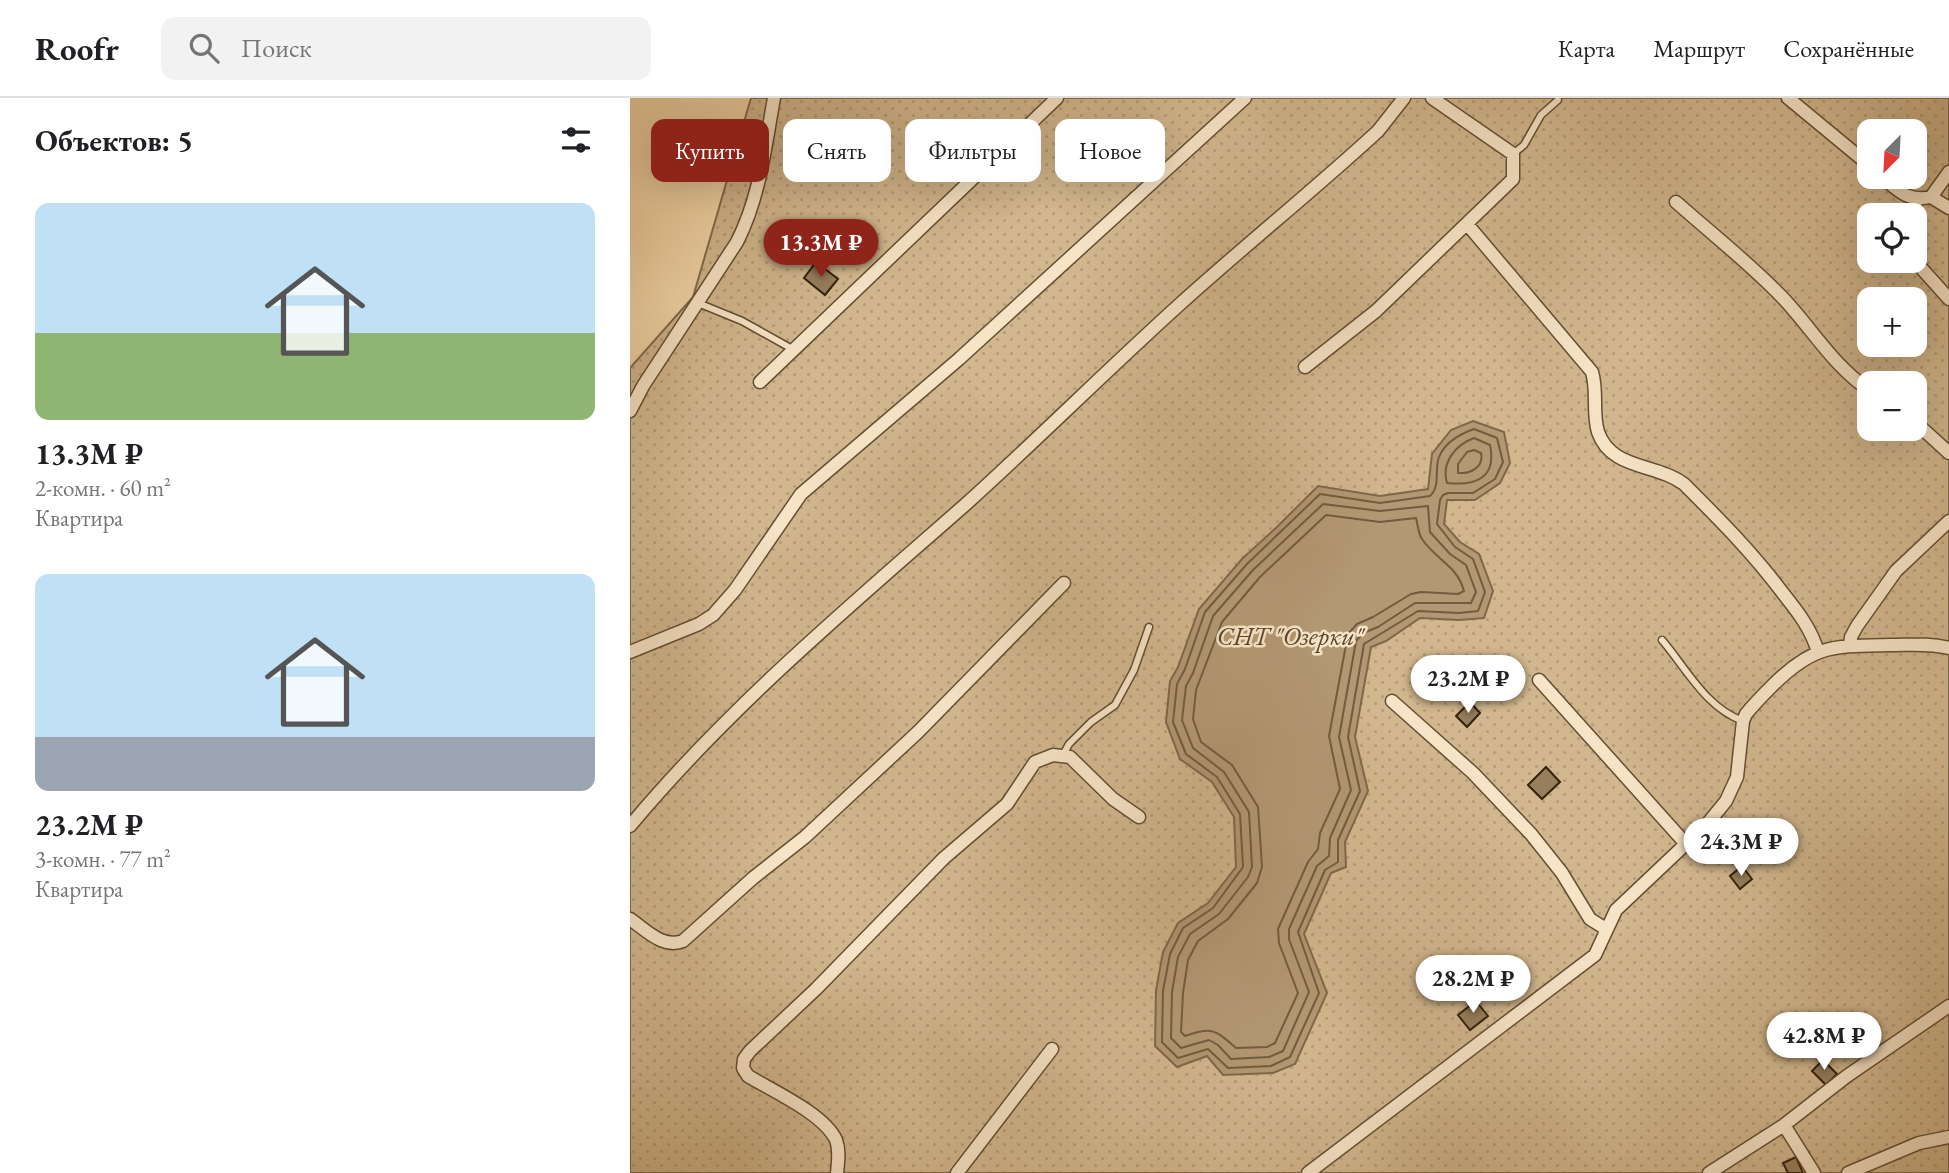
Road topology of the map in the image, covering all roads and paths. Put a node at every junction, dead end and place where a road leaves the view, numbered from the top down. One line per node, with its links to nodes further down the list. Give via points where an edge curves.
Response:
1 (774, 98): 19 (street, via 748,221)
2 (1057, 98): 20 (street)
3 (1245, 98): 33 (street, via 959,359 801,494 713,615)
4 (1404, 98): 40 (street, via 1349,158 1167,316 710,737)
5 (1432, 98): 8 (street)
6 (1788, 98): 9 (street)
7 (1558, 100): 8 (lane)
8 (1513, 154): 16 (street, via 1513,180)
9 (1857, 155)
10 (1949, 172): 12 (street)
11 (1898, 189): 12 (street, via 1908,197)
12 (1924, 198): 14 (street); 15 (street)
13 (1676, 202): 22 (street, via 1764,279)
14 (1920, 203)
15 (1949, 208)
16 (1467, 224): 21 (street, via 1376,311); 34 (street, via 1592,372 1596,422 1605,447 1625,461 1673,475 1684,484 1756,558 1813,635)
17 (1926, 273): 18 (street)
18 (1949, 299)
19 (698, 303): 20 (lane); 24 (street)
20 (794, 350): 23 (street)
21 (1305, 367)
22 (1857, 380)
23 (760, 382)
24 (630, 411)
25 (1927, 433): 26 (street)
26 (1949, 453)
27 (1949, 521): 31 (street, via 1896,572 1857,626)
28 (1064, 583): 42 (street, via 918,732 683,941 666,944)
29 (1149, 627): 38 (lane, via 1115,705 1091,722)
30 (1662, 640): 37 (lane, via 1699,688 1725,713)
31 (1850, 646): 32 (street); 34 (street)
32 (1949, 648)
33 (630, 652)
34 (1818, 652): 37 (street, via 1791,667)
35 (1539, 680): 41 (street)
36 (1392, 701): 43 (street, via 1473,773 1531,834 1590,919)
37 (1743, 721): 41 (street, via 1733,788 1719,812)
38 (1063, 755): 39 (street); 48 (street, via 1035,762 1007,804 944,858 744,1059 748,1076 812,1115 836,1139)
39 (1139, 817)
40 (630, 826)
41 (1686, 844): 43 (street, via 1616,910)
42 (630, 919)
43 (1605, 929): 50 (street, via 1595,955 1586,964)
44 (1949, 1006): 46 (street)
45 (1052, 1049): 49 (street)
46 (1784, 1125): 51 (street); 52 (street)
47 (1947, 1136): 53 (street, via 1896,1151)
48 (837, 1173)
49 (957, 1173)
50 (1308, 1173)
51 (1709, 1173)
52 (1814, 1173)
53 (1848, 1173)

